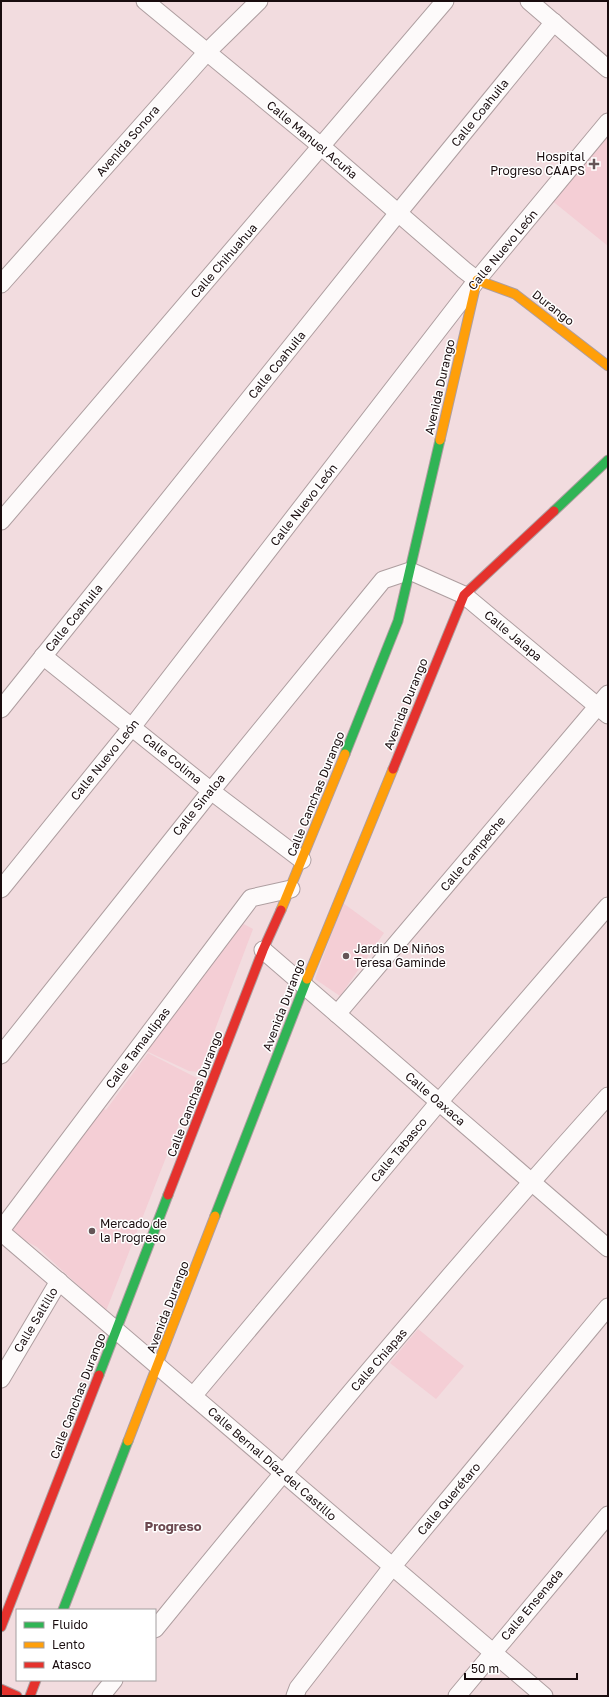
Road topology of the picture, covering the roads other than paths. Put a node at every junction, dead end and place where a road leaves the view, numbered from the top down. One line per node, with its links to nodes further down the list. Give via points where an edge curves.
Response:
1 (145, 1): 6 (street, Calle Manuel Acuña)
2 (259, 1): 6 (street, Avenida Sonora)
3 (445, 1): 9 (street, Calle Chihuahua)
4 (529, 1): 5 (street)
5 (554, 22): 7 (street); 10 (street, Calle Coahuila)
6 (207, 52): 9 (street, Calle Manuel Acuña); 12 (street, Avenida Sonora)
7 (608, 69)
8 (608, 122): 11 (street, Calle Nuevo León)
9 (322, 148): 10 (street, Calle Manuel Acuña); 15 (street, Calle Chihuahua)
10 (398, 213): 11 (street, Calle Manuel Acuña); 18 (street, Calle Coahuila)
11 (477, 280): 13 (main road, Durango, via 514,294); 16 (main road, Avenida Durango); 21 (street, Calle Nuevo León)
12 (1, 284)
13 (608, 366)
14 (608, 460): 17 (main road, Avenida Durango)
15 (1, 521)
16 (410, 570): 17 (street, Calle Jalapa); 22 (street, Calle Sinaloa, via 383,580); 23 (main road, Calle Canchas Durango, via 398,621)
17 (464, 595): 19 (street, Calle Jalapa); 28 (main road, Avenida Durango)
18 (43, 656): 20 (street, Calle Coahuila); 21 (street, Calle Colima)
19 (605, 705): 29 (street, Calle Campeche)
20 (1, 709)
21 (132, 727): 22 (street, Calle Colima); 25 (street, Calle Nuevo León)
22 (211, 791): 23 (street, Calle Colima); 30 (street, Calle Sinaloa)
23 (302, 860): 24 (main road, Calle Canchas Durango)
24 (291, 888): 27 (main road, Calle Canchas Durango); 34 (street, Calle Tamaulipas, via 251,898)
25 (1, 889)
26 (608, 906): 32 (street, Calle Tabasco)
27 (263, 950): 28 (street, Calle Oaxaca); 38 (main road, Calle Canchas Durango)
28 (304, 986): 29 (street, Calle Oaxaca); 39 (main road, Avenida Durango)
29 (337, 1014): 32 (street, Calle Oaxaca)
30 (1, 1055)
31 (608, 1096): 33 (street, Calle Chiapas)
32 (439, 1102): 33 (street, Calle Oaxaca); 41 (street, Calle Tabasco)
33 (531, 1182): 35 (street, Calle Oaxaca); 42 (street, Calle Chiapas)
34 (1, 1231): 36 (street, Calle Bernal Díaz del Castillo)
35 (608, 1248)
36 (58, 1282): 38 (street, Calle Bernal Díaz del Castillo); 40 (street, Calle Saltillo)
37 (608, 1307): 44 (street, Calle Querétaro)
38 (117, 1330): 39 (street, Calle Bernal Díaz del Castillo); 46 (main road, Calle Canchas Durango)
39 (158, 1366): 41 (street, Calle Bernal Díaz del Castillo); 45 (main road, Avenida Durango)
40 (1, 1379)
41 (193, 1396): 42 (street, Calle Bernal Díaz del Castillo)
42 (282, 1474): 44 (street, Calle Bernal Díaz del Castillo); 47 (street, Calle Chiapas)
43 (608, 1515): 48 (street, Calle Ensenada)
44 (392, 1567): 48 (street, Calle Bernal Díaz del Castillo); 55 (street, Calle Querétaro, via 298,1688)
45 (63, 1609)
46 (1, 1627)
47 (156, 1628)
48 (493, 1653): 56 (street, Calle Ensenada); 57 (street, Calle Bernal Díaz del Castillo)
49 (36, 1681): 53 (main road)
50 (113, 1681): 54 (street)
51 (1, 1689): 52 (main road)
52 (17, 1696)
53 (30, 1696)
54 (101, 1696)
55 (295, 1696)
56 (457, 1696)
57 (544, 1696)

